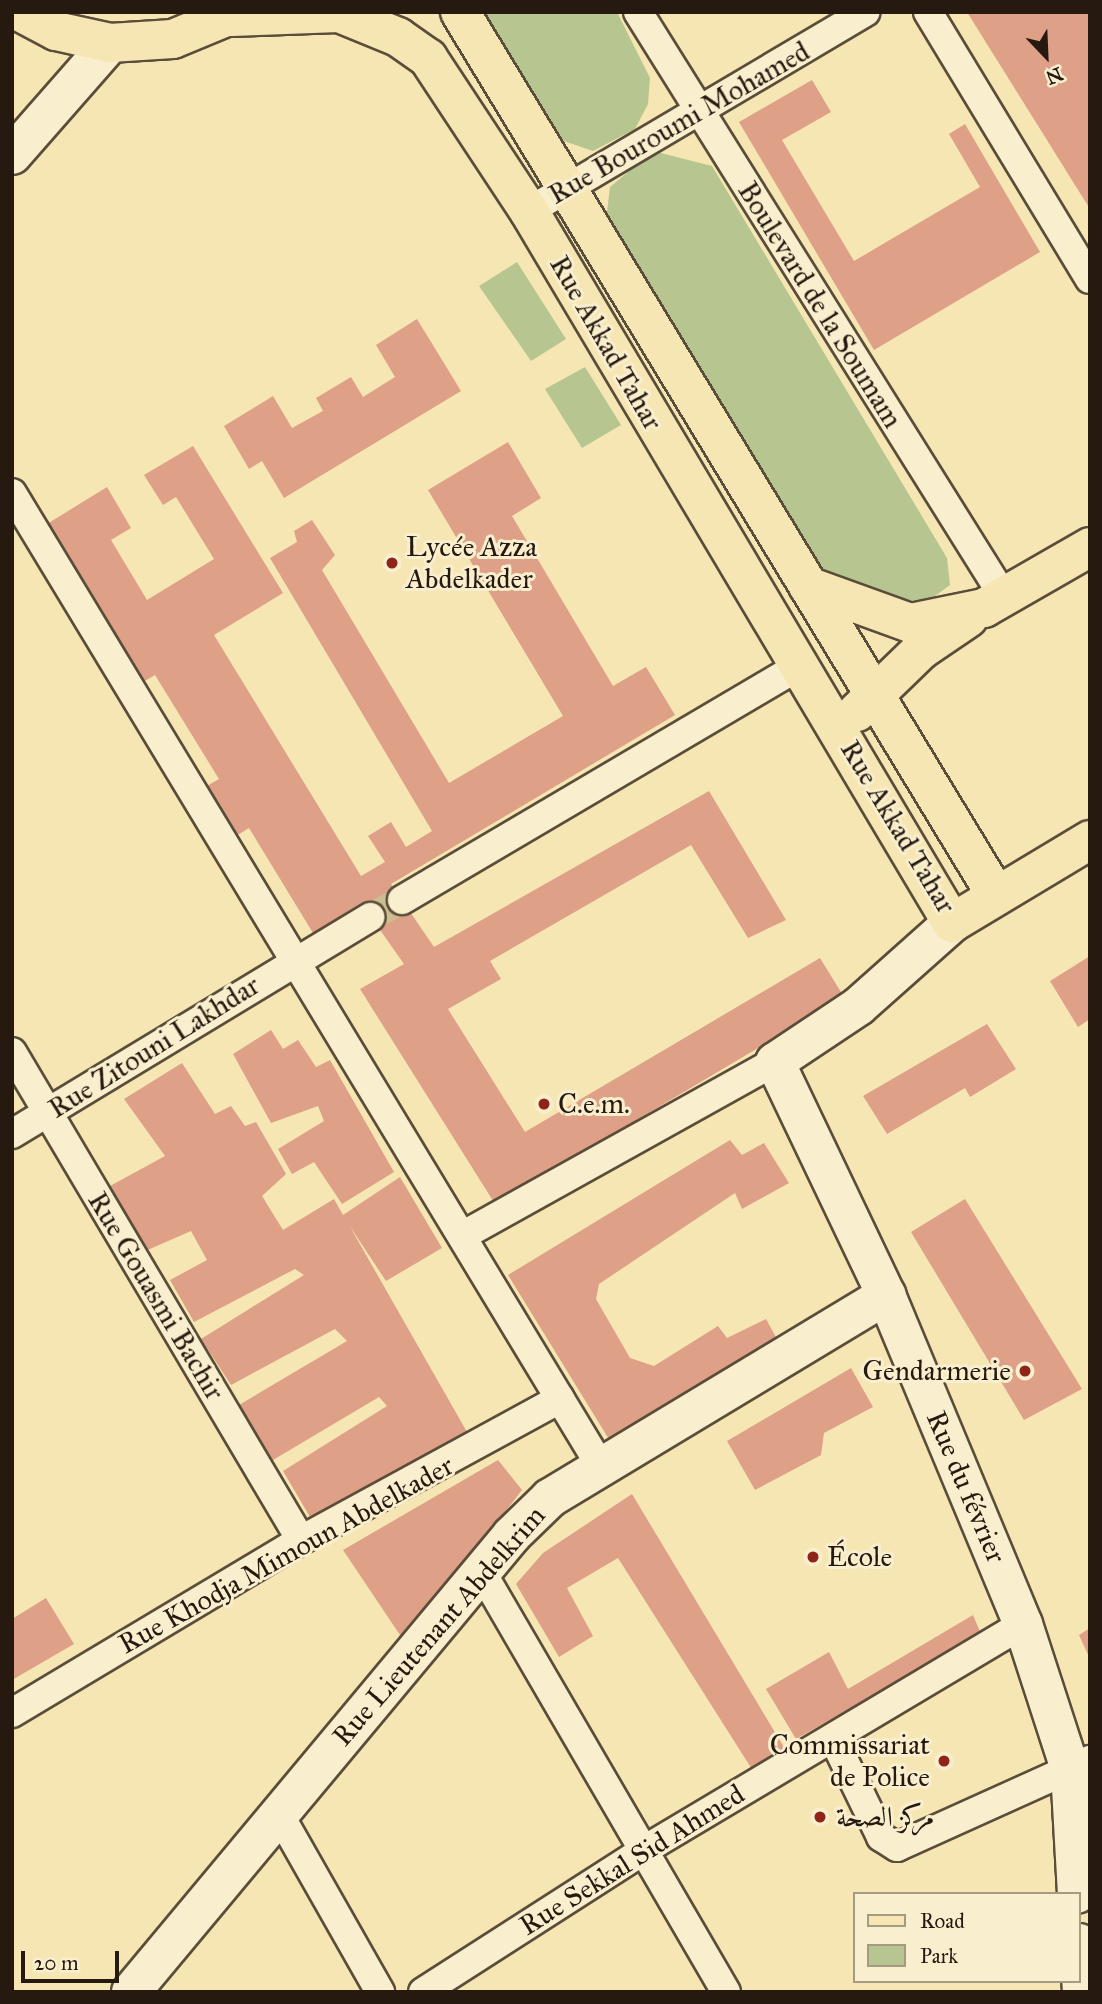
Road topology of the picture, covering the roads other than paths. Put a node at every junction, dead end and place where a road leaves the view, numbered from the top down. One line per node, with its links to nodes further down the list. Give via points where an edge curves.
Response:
1 (20, 12): 7 (main road, Rue Akkad Tahar, via 56,31)
2 (460, 12): 10 (main road, Rue Akkad Tahar)
3 (638, 12): 8 (street, Boulevard de la Soumam)
4 (866, 12): 8 (street, Rue Bouroumi Mohamed)
5 (928, 12): 12 (street)
6 (235, 14): 7 (main road, Rue Akkad Tahar, via 173,39); 11 (main road, Rue Akkad Tahar, via 339,13 398,37 428,58)
7 (110, 43): 9 (street)
8 (699, 113): 10 (street, Rue Bouroumi Mohamed); 16 (street, Boulevard de la Soumam)
9 (12, 155)
10 (567, 188): 11 (street, Rue Bouroumi Mohamed); 15 (main road, Rue Akkad Tahar)
11 (528, 211): 19 (main road, Rue Akkad Tahar)
12 (1090, 279)
13 (12, 492): 27 (street)
14 (1090, 547): 16 (main road)
15 (808, 586): 17 (main road); 18 (main road, Rue Akkad Tahar)
16 (994, 602): 17 (main road); 20 (main road, via 921,650)
17 (910, 623): 18 (main road)
18 (839, 642): 19 (main road); 20 (main road, Rue Akkad Tahar)
19 (797, 667): 21 (main road, Rue Akkad Tahar); 24 (street)
20 (874, 692): 21 (main road); 23 (main road, Rue Akkad Tahar)
21 (842, 734): 26 (main road, Rue Akkad Tahar)
22 (1090, 840): 23 (main road)
23 (996, 895): 26 (main road, Rue Akkad Tahar)
24 (402, 900)
25 (371, 917): 27 (street, Rue Zitouni Lakhdar)
26 (952, 923): 29 (street, via 859,1006)
27 (295, 960): 30 (street, Rue Zitouni Lakhdar); 32 (street)
28 (12, 1052): 30 (street, Rue Gouasmi Bachir)
29 (775, 1062): 32 (street); 33 (street, Rue du février)
30 (48, 1114): 31 (street, Rue Zitouni Lakhdar); 36 (street, Rue Gouasmi Bachir)
31 (12, 1134)
32 (462, 1236): 34 (street)
33 (886, 1295): 35 (street, Rue Lieutenant Abdelkrim); 38 (street, Rue du février)
34 (560, 1399): 35 (street); 36 (street, Rue Khodja Mimoun Abdelkader)
35 (600, 1465): 37 (street, Rue Lieutenant Abdelkrim, via 550,1498)
36 (300, 1540): 39 (street, Rue Khodja Mimoun Abdelkader)
37 (481, 1571): 42 (street, Rue Lieutenant Abdelkrim); 43 (street)
38 (1023, 1624): 40 (street, Rue Sekkal Sid Ahmed); 41 (street, Rue du février)
39 (12, 1713)
40 (833, 1738): 41 (street, via 881,1837 897,1847); 43 (street, Rue Sekkal Sid Ahmed)
41 (1080, 1765): 44 (street, Rue du février)
42 (279, 1814): 45 (street, Rue Lieutenant Abdelkrim); 46 (street)
43 (644, 1850): 47 (street, Rue Sekkal Sid Ahmed); 48 (street)
44 (1077, 1892)
45 (131, 1992)
46 (380, 1992)
47 (423, 1992)
48 (726, 1992)

